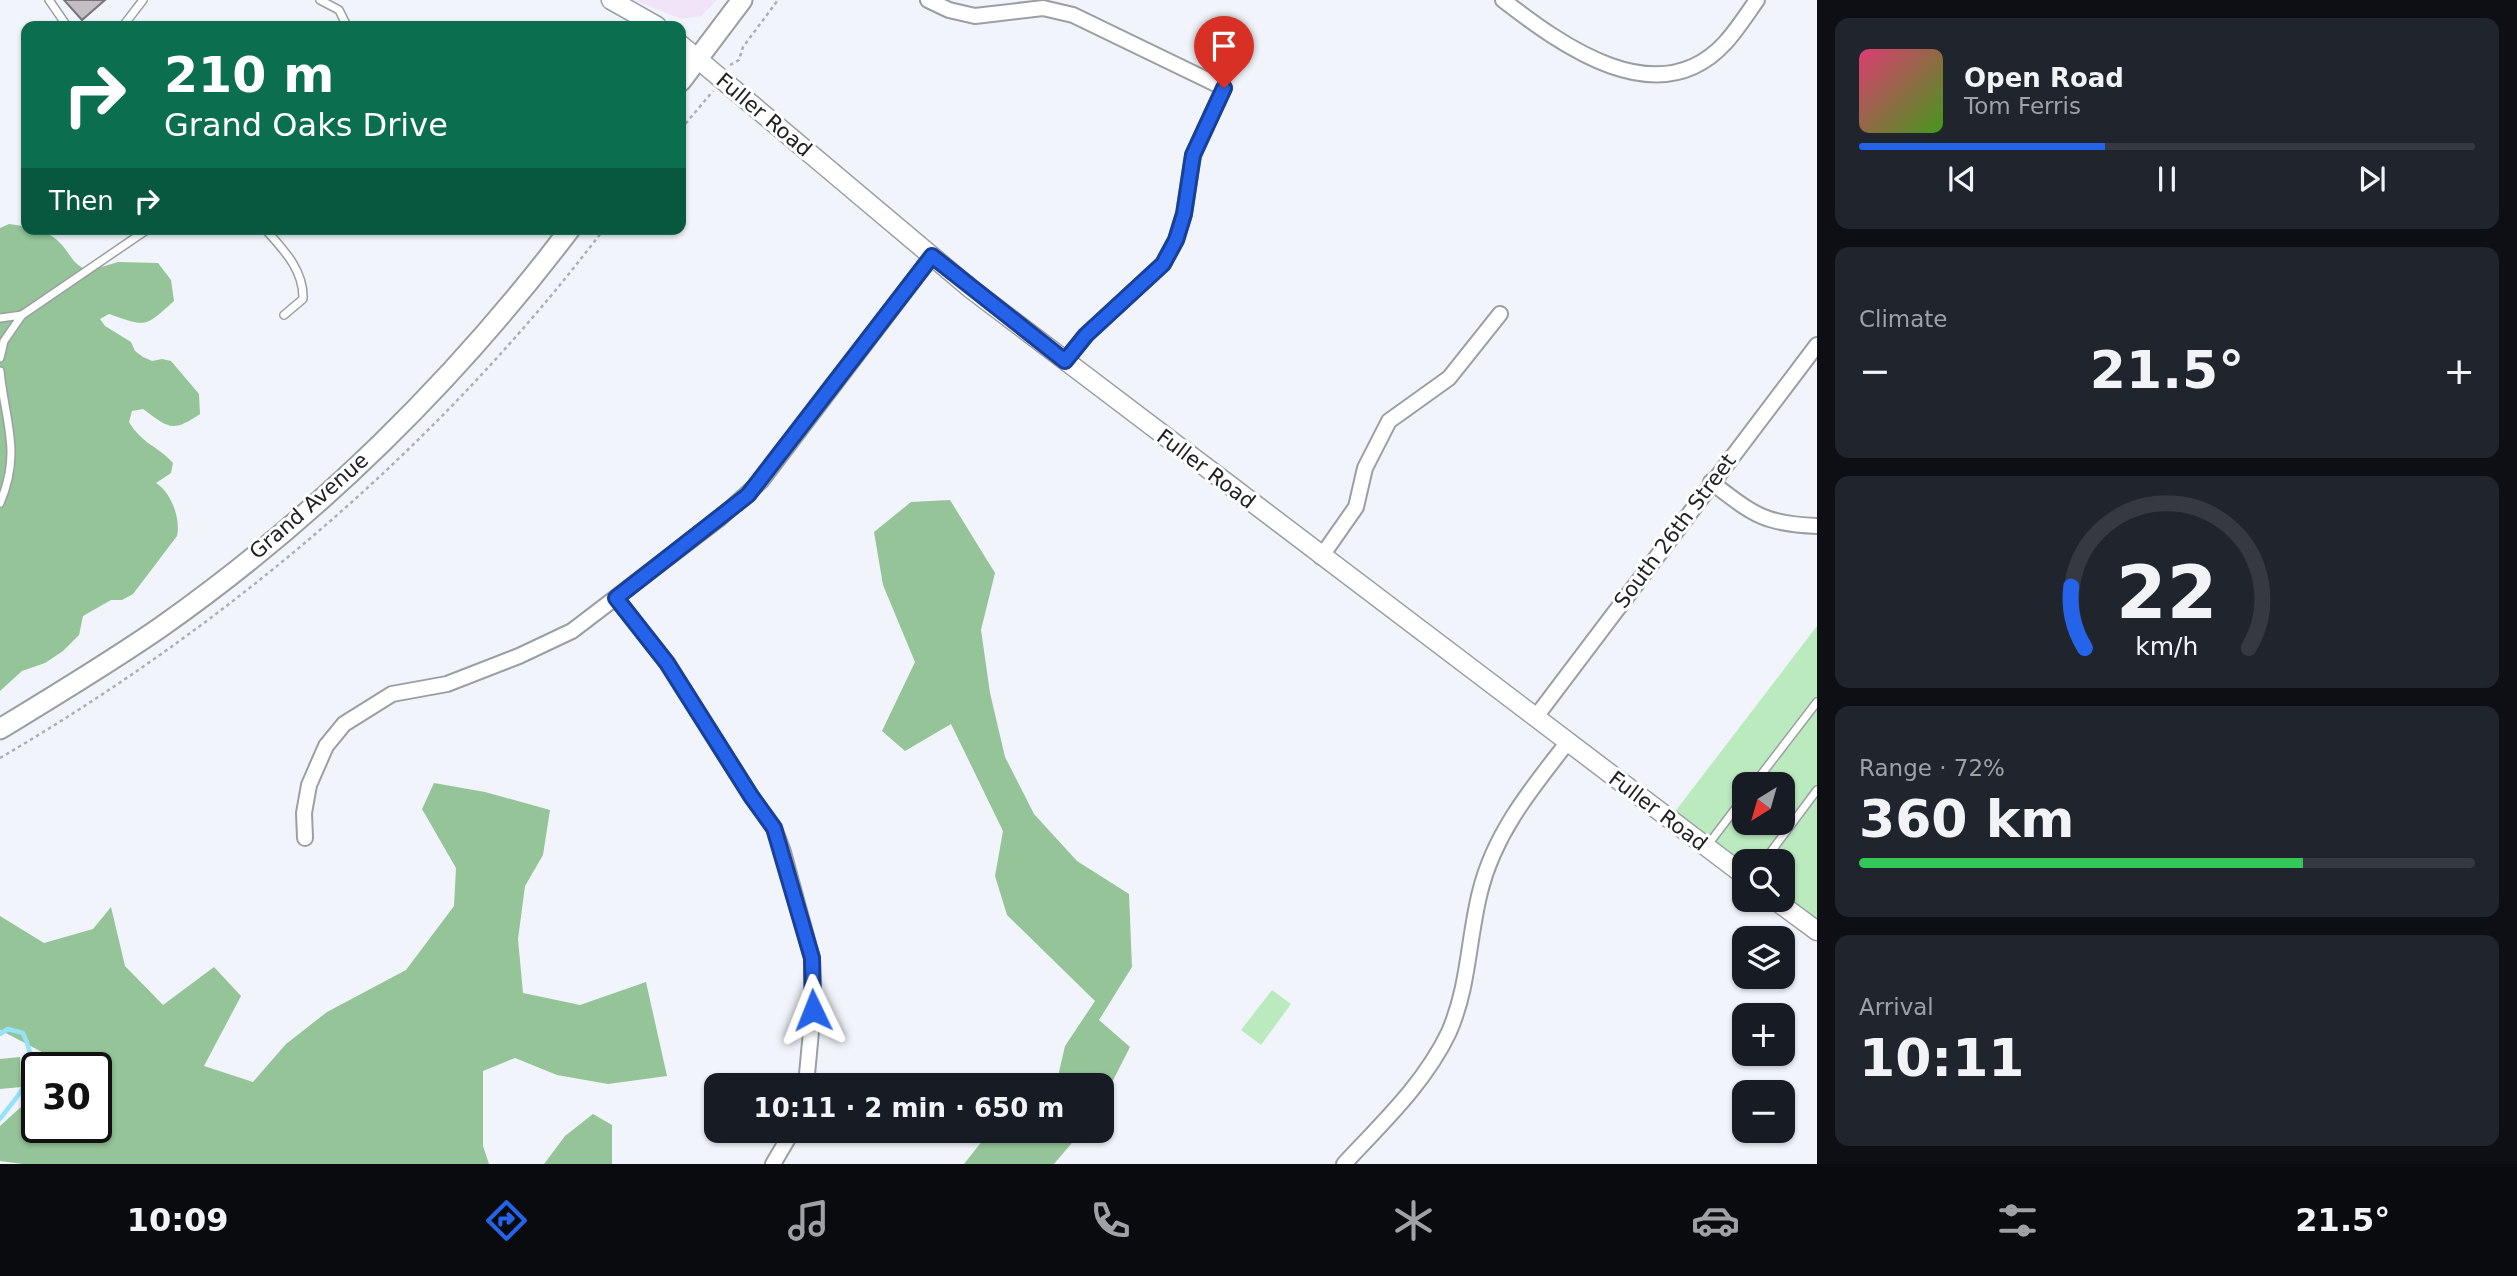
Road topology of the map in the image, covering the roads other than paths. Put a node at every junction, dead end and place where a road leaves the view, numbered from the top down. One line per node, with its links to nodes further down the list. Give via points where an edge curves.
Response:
1 (49, 0): 9 (lane)
2 (143, 0): 10 (lane)
3 (320, 0): 11 (lane, via 339,10)
4 (611, 0): 12 (street)
5 (741, 0): 14 (main road)
6 (928, 0): 26 (street, via 975,16 1043,8 1073,15 1224,88 1193,155 1184,214 1163,264 1086,335)
7 (1503, 0): 8 (street, via 1576,53 1634,74 1661,74 1709,57 1725,44)
8 (1757, 0)
9 (64, 21)
10 (127, 21)
11 (344, 21)
12 (648, 21)
13 (686, 49): 14 (street, Fuller Road)
14 (697, 59): 15 (main road); 19 (street, Fuller Road)
15 (686, 74)
16 (139, 235): 21 (lane)
17 (270, 235): 22 (lane, via 303,285 303,299)
18 (565, 235): 35 (main road, Grand Avenue, via 471,350 317,502 162,625)
19 (932, 256): 26 (street, Fuller Road); 32 (street, via 748,495)
20 (1500, 314): 31 (street, via 1449,378 1389,421 1365,468 1356,507)
21 (22, 315): 23 (lane); 25 (lane, via 4,341)
22 (284, 316)
23 (0, 318)
24 (1817, 345): 28 (street, South 26th Street)
25 (0, 358)
26 (1065, 361): 31 (street, Fuller Road)
27 (0, 372): 29 (lane, via 12,430 8,484)
28 (1711, 482): 30 (street, via 1767,521); 34 (street, South 26th Street)
29 (0, 503)
30 (1817, 526)
31 (1321, 557): 34 (street, Fuller Road)
32 (616, 598): 40 (street, via 572,631 519,656 437,687 392,694 355,715 319,758 304,813); 46 (street, via 667,663 774,828 812,958)
33 (1817, 702): 37 (lane)
34 (1535, 718): 36 (street, Fuller Road)
35 (0, 729)
36 (1567, 743): 41 (street, Fuller Road); 49 (street, via 1514,812 1492,855 1480,891 1467,978 1440,1049 1419,1082)
37 (1763, 772)
38 (1817, 790): 42 (lane)
39 (1732, 813): 41 (lane)
40 (305, 838)
41 (1706, 847): 43 (street, Fuller Road)
42 (1773, 849)
43 (1732, 866)
44 (1791, 912): 45 (street)
45 (1817, 931)
46 (807, 1073)
47 (785, 1143): 48 (street)
48 (773, 1164)
49 (1344, 1164)

